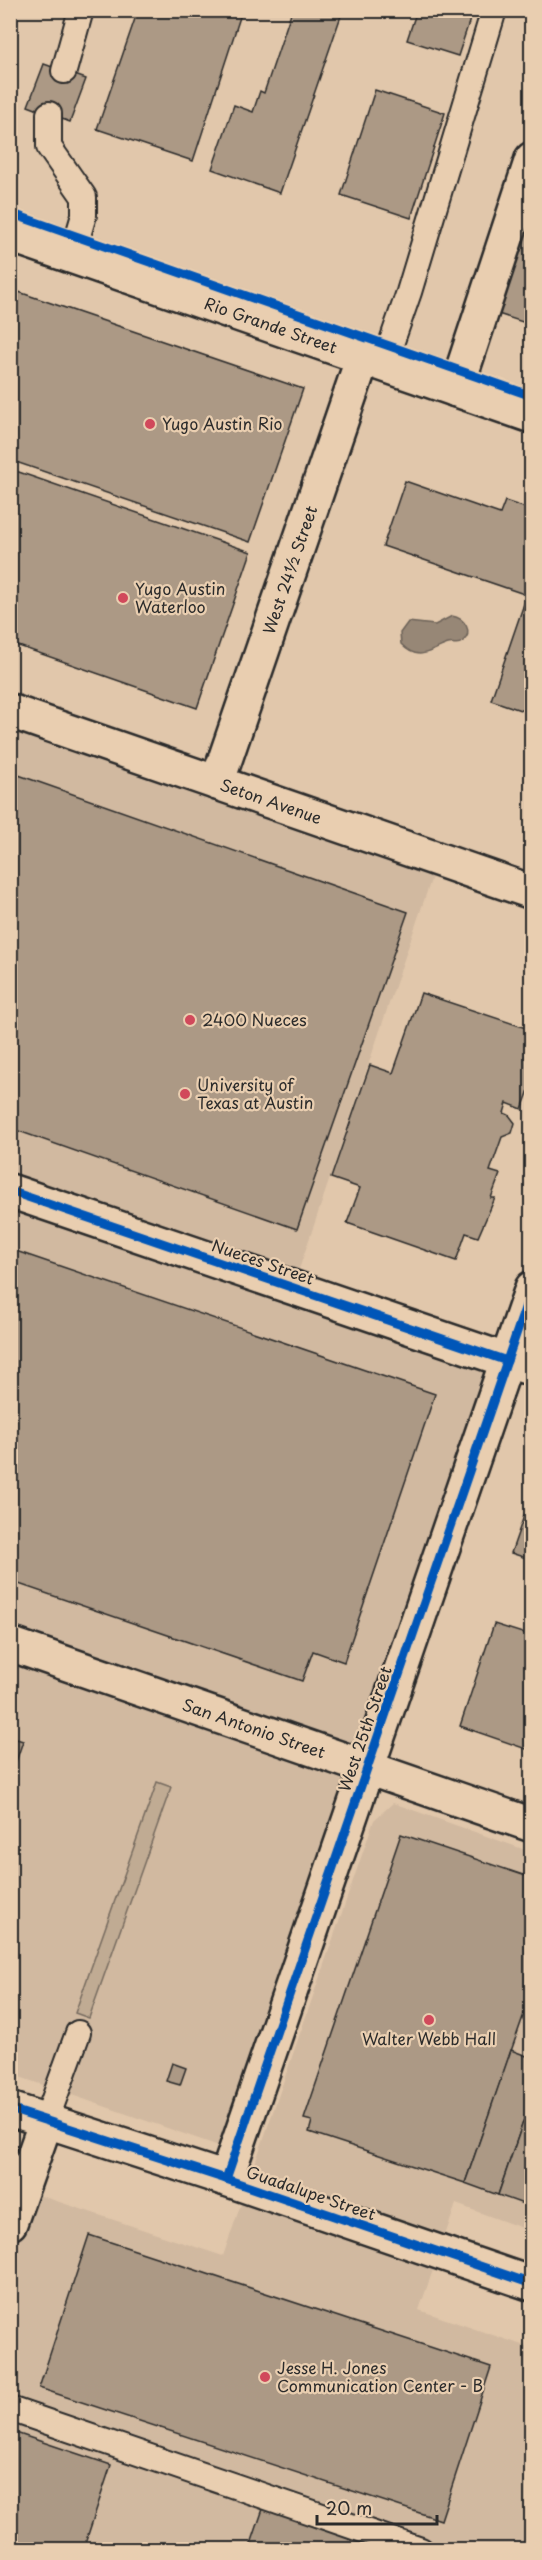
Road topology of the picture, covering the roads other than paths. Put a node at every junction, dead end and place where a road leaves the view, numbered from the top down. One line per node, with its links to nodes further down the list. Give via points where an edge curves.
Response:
1 (81, 10): 3 (lane)
2 (494, 10): 8 (lane, via 409,292)
3 (64, 71)
4 (49, 114): 7 (lane, via 49,147 84,197 84,215)
5 (531, 159): 9 (street)
6 (10, 235): 7 (street, Rio Grande Street)
7 (72, 256): 8 (street, Rio Grande Street)
8 (373, 361): 9 (street, Rio Grande Street); 12 (street, West 24½ Street)
9 (456, 390): 10 (street, Rio Grande Street)
10 (531, 416)
11 (10, 711): 12 (street, Seton Avenue)
12 (217, 783): 13 (street, Seton Avenue)
13 (531, 892)
14 (10, 1191): 16 (street, Nueces Street)
15 (531, 1288): 16 (street, West 25th Street)
16 (519, 1365): 18 (street, West 25th Street)
17 (10, 1644): 18 (street, San Antonio Street)
18 (367, 1768): 19 (street, San Antonio Street); 23 (street, West 25th Street)
19 (531, 1825)
20 (78, 2033): 22 (lane)
21 (10, 2109): 22 (street, Guadalupe Street)
22 (46, 2121): 23 (street, Guadalupe Street); 24 (street)
23 (226, 2179): 25 (street, Guadalupe Street)
24 (10, 2223)
25 (531, 2284)
26 (10, 2409): 27 (lane)
27 (421, 2550)

